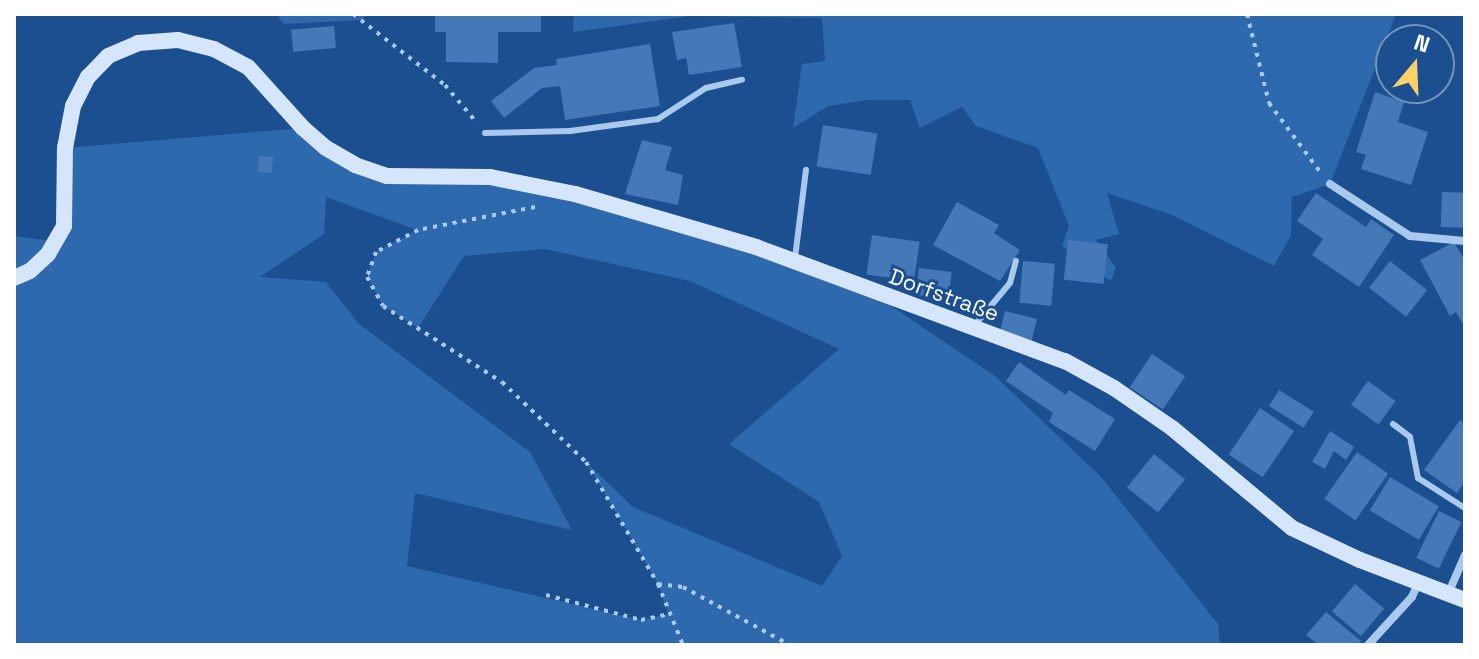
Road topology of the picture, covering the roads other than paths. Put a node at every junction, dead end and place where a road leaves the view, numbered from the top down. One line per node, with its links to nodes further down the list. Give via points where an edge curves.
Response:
1 (742, 80): 2 (lane, via 706,88 658,119 570,131)
2 (485, 133)
3 (806, 170): 7 (lane)
4 (1330, 184): 5 (street, via 1410,236)
5 (1465, 241)
6 (1016, 261): 9 (lane, via 1010,283)
7 (795, 262): 8 (main road, Dorfstraße, via 575,194 490,177 387,176 355,165 303,128 248,67 214,49 178,40 138,43 108,56 88,77 73,106 65,148 64,226 48,254); 9 (main road, Dorfstraße)
8 (14, 278)
9 (972, 329): 13 (main road, Dorfstraße, via 1065,361 1114,388 1172,428 1292,528)
10 (1393, 424): 11 (lane, via 1410,437 1418,478)
11 (1465, 508)
12 (1465, 555): 14 (street)
13 (1418, 583): 14 (main road, Dorfstraße); 16 (street, via 1412,597)
14 (1448, 594): 15 (main road, Dorfstraße)
15 (1465, 600)
16 (1368, 645)

